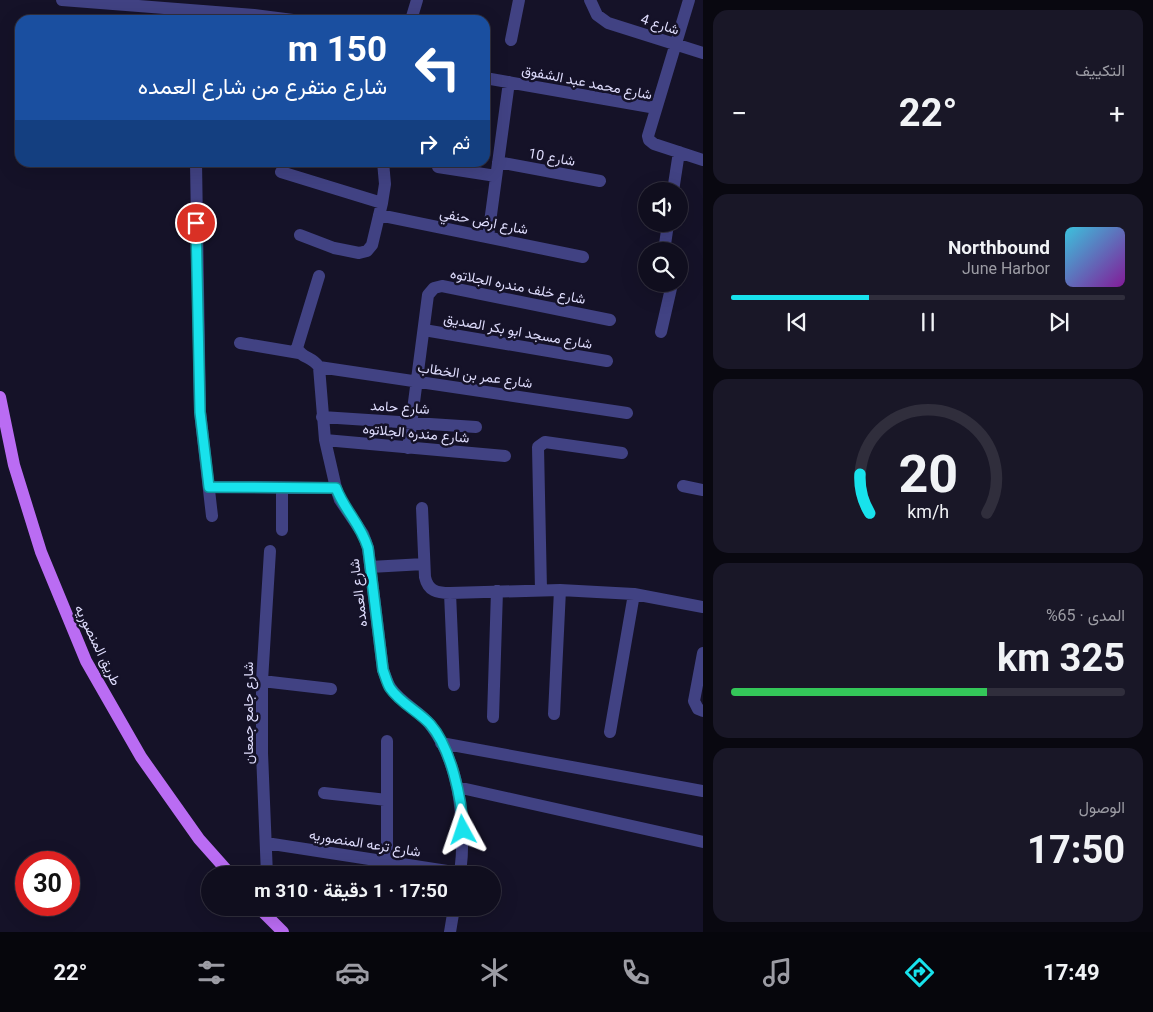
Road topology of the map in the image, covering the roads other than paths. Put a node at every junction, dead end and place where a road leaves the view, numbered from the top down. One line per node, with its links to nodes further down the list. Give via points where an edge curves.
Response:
1 (62, 0): 6 (street)
2 (417, 0): 7 (street)
3 (520, 0): 8 (street)
4 (689, 0): 9 (street)
5 (591, 1): 9 (street, شارع 4, via 597,15 608,23)
6 (214, 15)
7 (412, 15)
8 (511, 40)
9 (676, 44): 10 (street, شارع 4); 13 (street)
10 (703, 53)
11 (490, 79): 12 (street, شارع محمد عبد الشفوق)
12 (508, 82): 13 (street, شارع محمد عبد الشفوق); 16 (street)
13 (656, 108): 14 (street, شارع محمد عبد الشفوق, via 649,140)
14 (679, 152): 15 (street, شارع محمد عبد الشفوق); 23 (street)
15 (703, 160)
16 (498, 162): 21 (street); 22 (street, شارع 10)
17 (196, 167): 48 (street, via 200,412)
18 (383, 167): 24 (street)
19 (438, 168): 21 (street)
20 (281, 172): 24 (street, شارع ارض حنفي)
21 (496, 176): 26 (street)
22 (600, 181)
23 (674, 182)
24 (381, 209): 25 (street, via 372,245 367,251 334,248); 26 (street, شارع ارض حنفي)
25 (300, 235)
26 (488, 237): 27 (street, شارع ارض حنفي)
27 (583, 257)
28 (320, 276): 34 (street, via 297,343)
29 (670, 292): 32 (street)
30 (610, 320): 31 (street, شارع خلف مندره الجلاتوه, via 442,286 434,288 428,295)
31 (424, 330): 35 (street, شارع مسجد ابو بكر الصديق); 37 (street, شارع خلف مندره الجلاتوه)
32 (661, 332)
33 (240, 343): 34 (street)
34 (299, 353): 36 (street)
35 (607, 361)
36 (319, 367): 37 (street, شارع عمر بن الخطاب); 40 (street, شارع العمده)
37 (417, 382): 39 (street, شارع عمر بن الخطاب); 41 (street, شارع خلف مندره الجلاتوه)
38 (0, 397): 81 (main road, طريق المنصوريه, via 14,466 41,552 86,661 141,757 199,839)
39 (627, 413)
40 (322, 417): 41 (street, شارع حامد); 43 (street, شارع العمده)
41 (411, 423): 42 (street, شارع حامد); 44 (street, شارع خلف مندره الجلاتوه)
42 (476, 427)
43 (325, 440): 44 (street, شارع مندره الجلاتوه); 50 (street, شارع العمده)
44 (408, 448): 46 (street, شارع مندره الجلاتوه)
45 (622, 453): 58 (street, via 545,442 538,447)
46 (505, 456)
47 (683, 486): 51 (street)
48 (209, 487): 49 (street); 53 (street)
49 (282, 488): 50 (street); 54 (street)
50 (336, 488): 57 (street, شارع العمده, via 340,500 363,534)
51 (703, 490)
52 (422, 508): 56 (street)
53 (212, 516)
54 (282, 530)
55 (270, 551): 65 (street, شارع جامع جمعان)
56 (424, 564): 57 (street); 61 (street, via 426,584 430,589)
57 (370, 567): 73 (street, شارع العمده, via 383,670 390,687 432,726)
58 (542, 590): 59 (street); 60 (street)
59 (560, 590): 62 (street); 69 (street)
60 (497, 591): 61 (street); 70 (street)
61 (450, 593): 66 (street)
62 (634, 594): 63 (street); 71 (street)
63 (703, 607)
64 (703, 653): 68 (street, via 694,701)
65 (262, 681): 67 (street); 79 (street, شارع جامع جمعان)
66 (454, 685)
67 (331, 688)
68 (703, 711)
69 (554, 714)
70 (493, 717)
71 (610, 732)
72 (387, 741): 77 (street)
73 (441, 743): 74 (street, شارع العمده); 75 (street)
74 (457, 787): 78 (street); 84 (street, شارع العمده, via 463,835)
75 (703, 791)
76 (324, 793): 77 (street)
77 (387, 800): 80 (street)
78 (703, 842)
79 (266, 843): 80 (street, شارع ترعه المنصوريه); 82 (street, شارع جامع جمعان)
80 (387, 862): 83 (street, شارع ترعه المنصوريه)
81 (223, 866)
82 (266, 866)
83 (411, 866)
84 (461, 866)
85 (270, 916): 87 (main road)
86 (453, 916): 88 (street)
87 (283, 932)
88 (450, 932)

